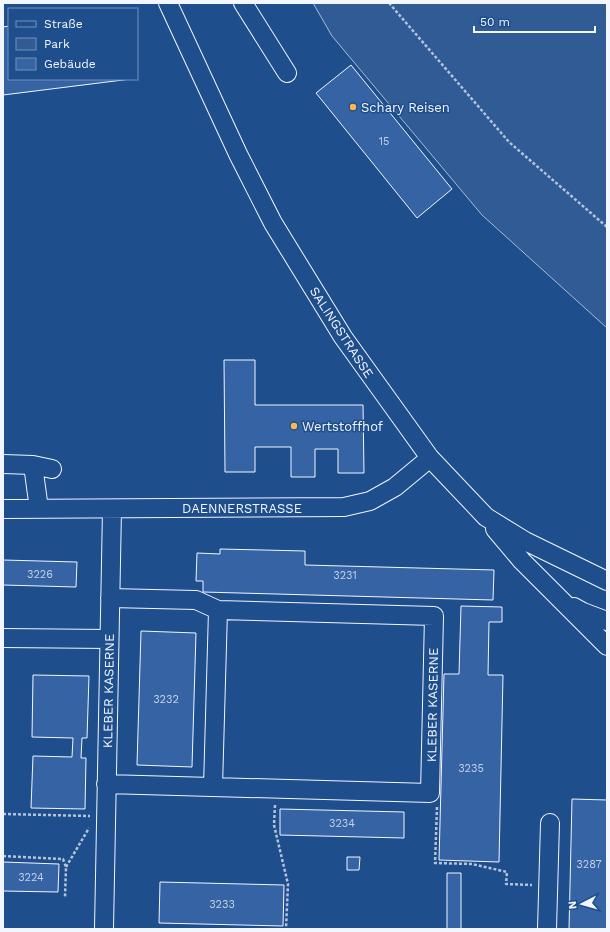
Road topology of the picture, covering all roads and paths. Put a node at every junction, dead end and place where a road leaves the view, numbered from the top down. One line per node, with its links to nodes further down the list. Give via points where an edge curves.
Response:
1 (168, 3): 6 (street, SALINGSTRASSE, via 273,223 343,337)
2 (243, 3): 4 (street)
3 (389, 3): 5 (path, via 509,142)
4 (287, 73)
5 (607, 227)
6 (430, 458): 12 (street, DAENNERSTRASSE, via 395,487 370,501 344,507); 13 (street, SALINGSTRASSE)
7 (3, 464): 8 (street)
8 (33, 465): 9 (street); 11 (street)
9 (52, 469)
10 (3, 509): 11 (street, DAENNERSTRASSE)
11 (39, 509): 12 (street, DAENNERSTRASSE)
12 (112, 509): 15 (street, KLEBER KASERNE)
13 (486, 517): 14 (street, SALINGSTRASSE, via 525,541); 16 (street, via 522,561)
14 (607, 581)
15 (110, 598): 17 (street, KLEBER KASERNE, via 196,600); 20 (street, KLEBER KASERNE)
16 (561, 599): 18 (street, via 583,612); 21 (street)
17 (218, 610): 23 (street); 25 (street, KLEBER KASERNE, via 434,616)
18 (607, 621)
19 (3, 638): 20 (street)
20 (109, 639): 22 (street, KLEBER KASERNE)
21 (607, 646)
22 (106, 784): 23 (street); 34 (street, KLEBER KASERNE)
23 (213, 787): 24 (street)
24 (275, 789): 25 (street); 35 (path, via 274,825 288,884)
25 (430, 793): 32 (path, via 437,798 435,863 472,864 507,872 506,884)
26 (3, 814): 27 (path, via 92,816)
27 (91, 820)
28 (550, 823): 32 (street)
29 (91, 824): 31 (path)
30 (3, 856): 31 (path, via 63,859)
31 (66, 867): 33 (path)
32 (549, 885): 36 (street)
33 (65, 897)
34 (104, 929)
35 (286, 929)
36 (548, 929)

